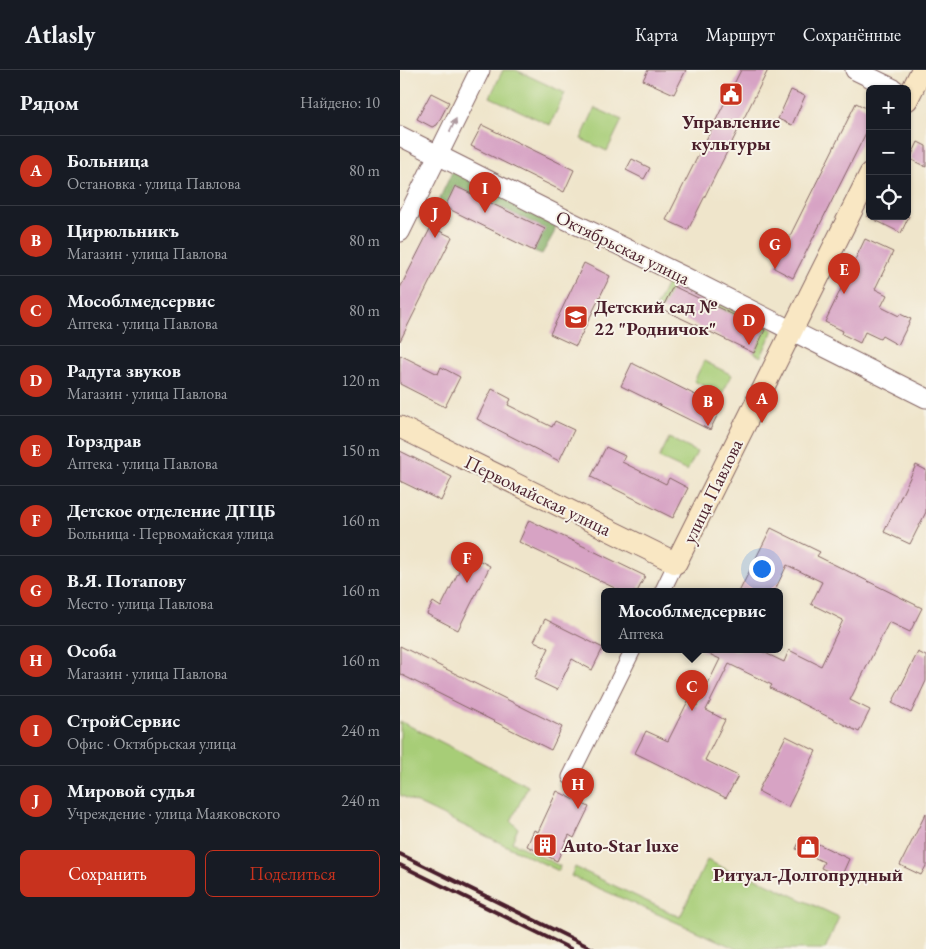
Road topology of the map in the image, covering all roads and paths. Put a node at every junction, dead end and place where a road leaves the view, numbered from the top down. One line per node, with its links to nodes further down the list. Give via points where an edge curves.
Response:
1 (480, 70): 7 (street, one-way to 1)
2 (855, 70): 4 (street)
3 (922, 70): 5 (main road)
4 (885, 85)
5 (911, 86)
6 (400, 136): 7 (street, Октябрьская улица)
7 (438, 155): 9 (street); 10 (street, Октябрьская улица)
8 (870, 175): 10 (main road, улица Павлова)
9 (400, 232)
10 (792, 331): 11 (street, Октябрьская улица); 13 (main road, улица Павлова)
11 (926, 398)
12 (400, 427): 13 (main road, Первомайская улица)
13 (676, 563): 14 (street, улица Павлова)
14 (664, 588)
15 (632, 653): 16 (street)
16 (570, 777)

